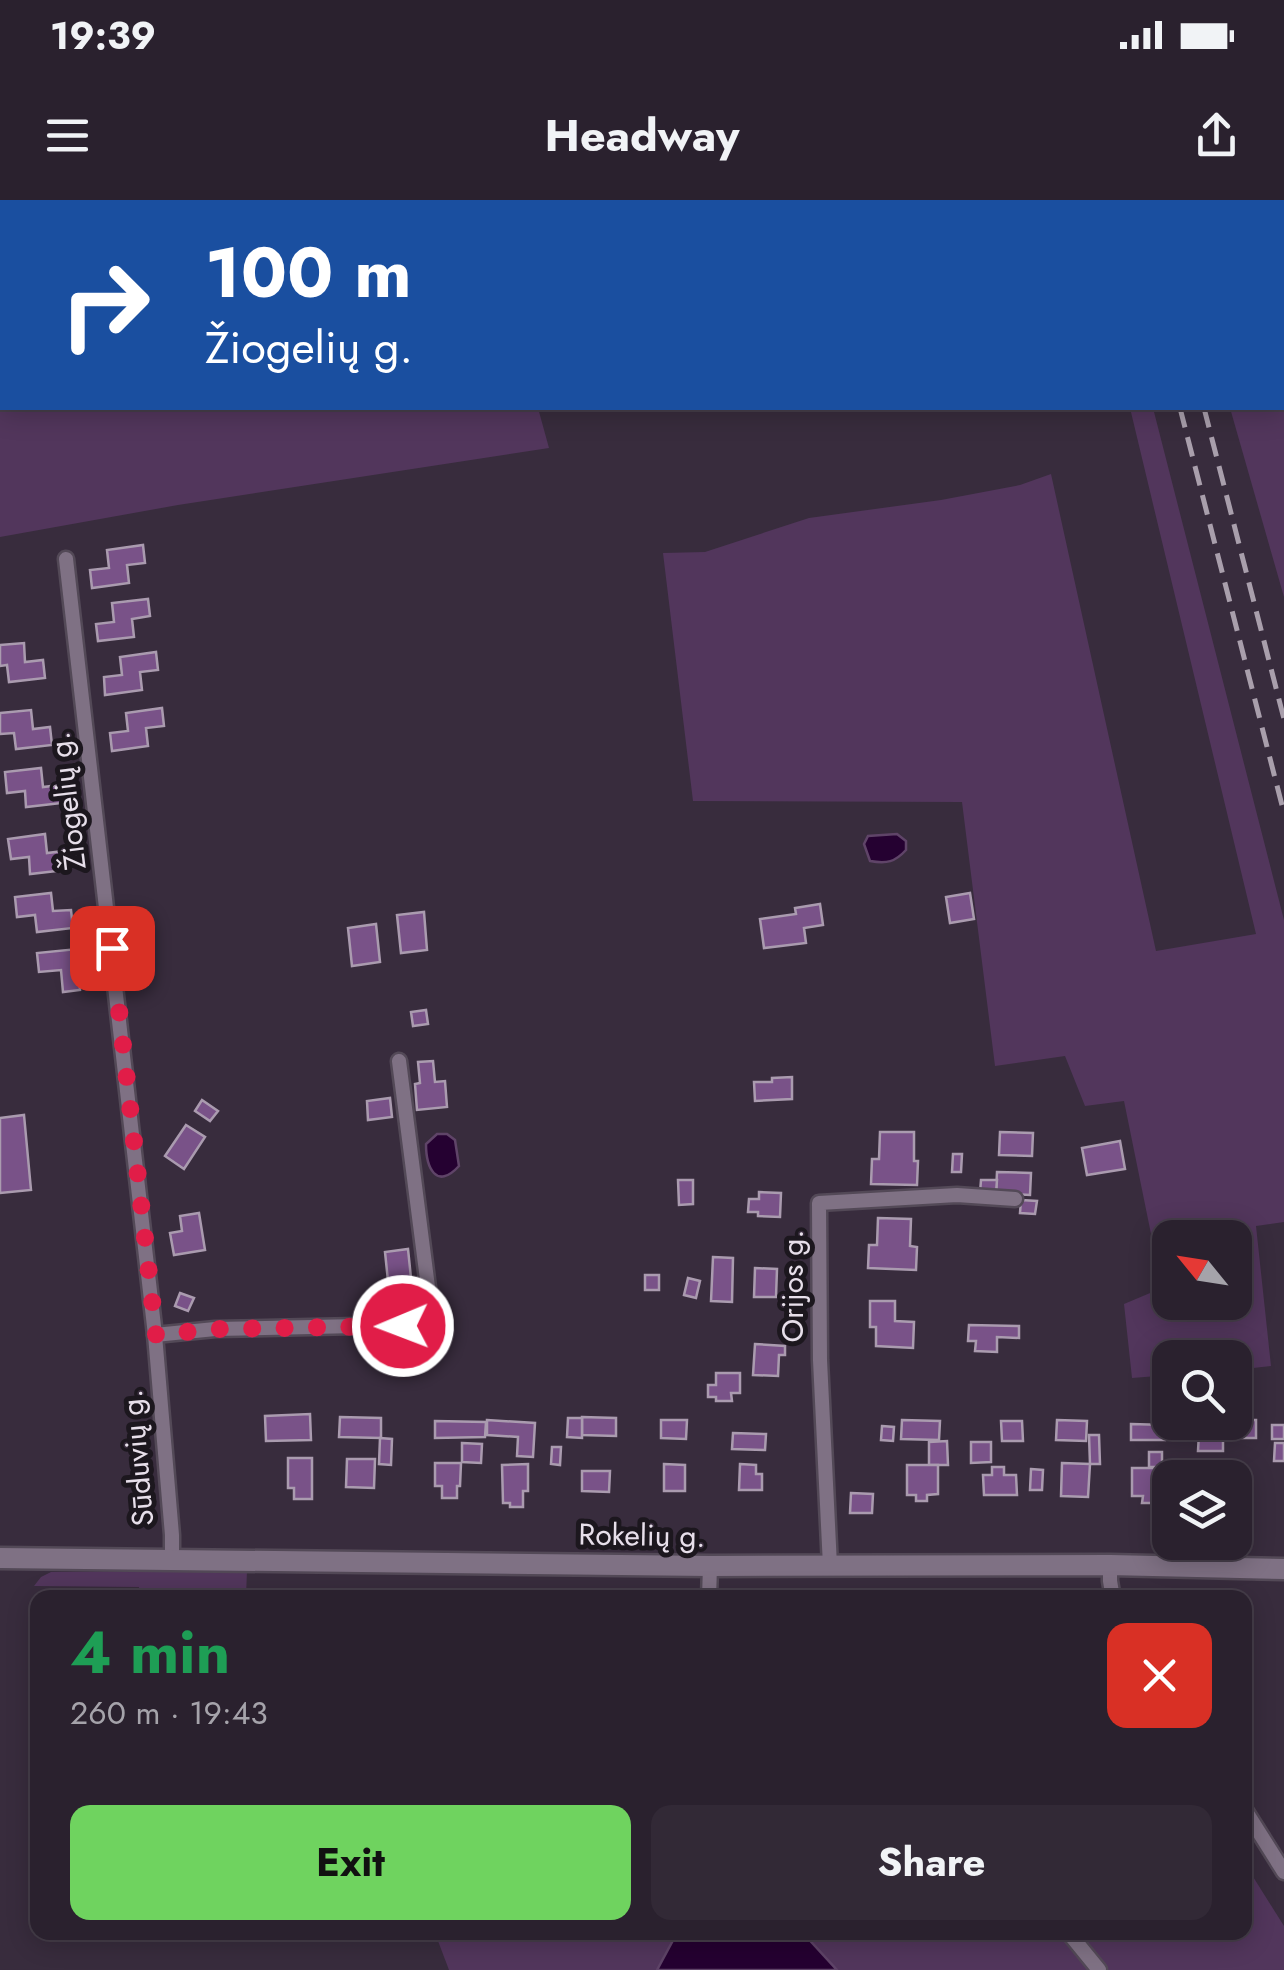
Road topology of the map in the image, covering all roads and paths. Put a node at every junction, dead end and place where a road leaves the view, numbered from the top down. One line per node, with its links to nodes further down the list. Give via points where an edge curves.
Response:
1 (66, 559): 4 (street, Žiogelių g.)
2 (399, 1061): 4 (street, via 428,1296 424,1310 403,1326)
3 (1015, 1199): 8 (street, Orijos g., via 819,1202)
4 (156, 1335): 6 (street, Sūduvių g.)
5 (0, 1558): 6 (main road, Rokelių g.)
6 (172, 1560): 7 (main road, Rokelių g.)
7 (710, 1566): 8 (main road, Rokelių g.); 11 (street)
8 (830, 1566): 9 (main road, Rokelių g.)
9 (1110, 1566): 10 (main road, Rokelių g.); 12 (street)
10 (1284, 1569)
11 (709, 1590)
12 (1111, 1590)
13 (1252, 1821): 14 (street)
14 (1284, 1872)
15 (1075, 1940): 16 (street)
16 (1099, 1970)

